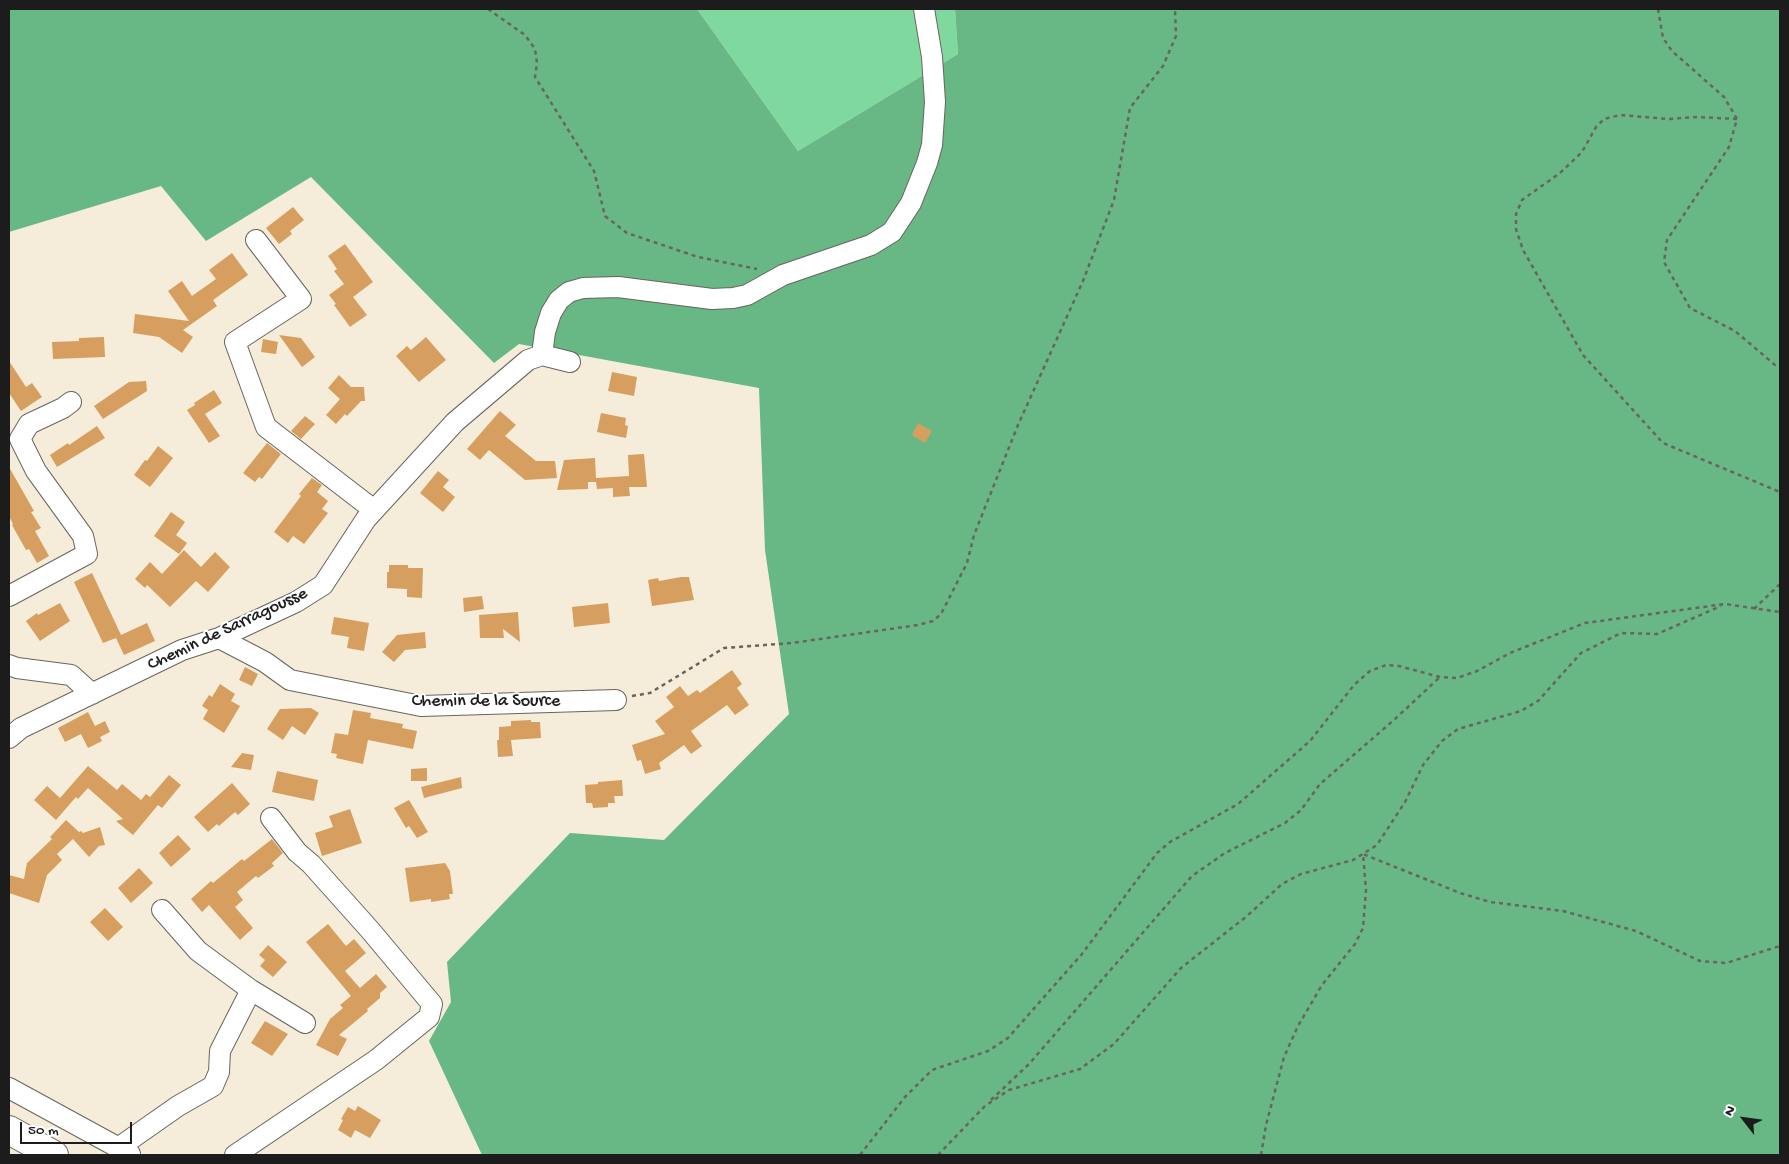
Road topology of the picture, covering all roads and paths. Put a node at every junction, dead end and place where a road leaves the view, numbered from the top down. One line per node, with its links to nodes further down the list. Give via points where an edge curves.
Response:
1 (488, 9): 7 (path, via 525,35 536,49 535,77 594,171 605,216 627,233 698,257)
2 (924, 9): 7 (street, via 932,57 934,129 927,163 911,203 883,240)
3 (1175, 9): 23 (path, via 1176,36 1163,66 1130,108 1114,200 1083,281 1018,425 974,535 968,563 941,614 933,621 918,625 792,643 724,648 650,693)
4 (1658, 9): 5 (path, via 1663,38 1672,51 1724,97)
5 (1737, 119): 10 (path, via 1728,147 1667,240 1664,262 1690,308 1735,331 1774,365); 12 (path, via 1620,115 1604,119 1582,152 1560,173 1522,200 1516,214 1516,229 1522,250 1583,355 1663,443)
6 (256, 240): 13 (street, via 301,299 234,342 266,427)
7 (783, 275): 8 (street, via 748,295 733,298 712,299 618,287 582,288 569,292 551,313)
8 (542, 355): 9 (street); 13 (street, Chemin de Sarragousse, via 528,360 456,422)
9 (570, 362)
10 (1780, 365)
11 (71, 402): 15 (street, via 28,424 20,438 36,470 83,536 88,554)
12 (1780, 492)
13 (374, 510): 19 (street, Chemin de Sarragousse, via 323,585 296,602)
14 (1780, 584): 17 (path)
15 (9, 596)
16 (1725, 604): 17 (path); 21 (path, via 1585,623 1510,653 1477,671 1457,678); 26 (path, via 1657,634 1621,633 1580,653 1538,701 1522,711 1458,729 1442,741 1423,765 1405,802 1377,845)
17 (1754, 608): 18 (path)
18 (1780, 612)
19 (219, 638): 22 (street, Chemin de Sarragousse, via 182,650); 23 (street, Chemin de la Source, via 265,662 290,680 422,706)
20 (9, 665): 22 (street, via 71,675)
21 (1440, 677): 32 (path, via 1320,784 1301,810 1284,823 1225,853 1192,876 1029,1064); 37 (path, via 1399,666 1370,671 1354,685 1310,741 1238,804 1170,842 1157,853 1082,954 1008,1038 988,1050 932,1070 905,1097)
22 (92, 694): 24 (street, Chemin de Sarragousse, via 21,728)
23 (616, 700)
24 (9, 738)
25 (271, 818): 36 (street, via 432,1004 429,1017 376,1060)
26 (1363, 854): 28 (path, via 1490,902 1563,911 1636,930 1700,961 1726,963); 32 (path, via 1353,860 1301,874 1282,884 1181,968 1114,1044 1080,1069 1009,1090); 39 (path, via 1366,890 1363,928 1355,944 1322,985 1284,1056)
27 (162, 910): 29 (street, via 198,950)
28 (1780, 946)
29 (251, 990): 30 (street); 34 (street, via 220,1052 219,1072 213,1086 178,1106)
30 (305, 1023)
31 (9, 1088): 34 (street)
32 (985, 1106): 38 (path)
33 (9, 1130): 35 (highway)
34 (125, 1152)
35 (54, 1155)
36 (235, 1155)
37 (860, 1155)
38 (938, 1155)
39 (1261, 1155)

